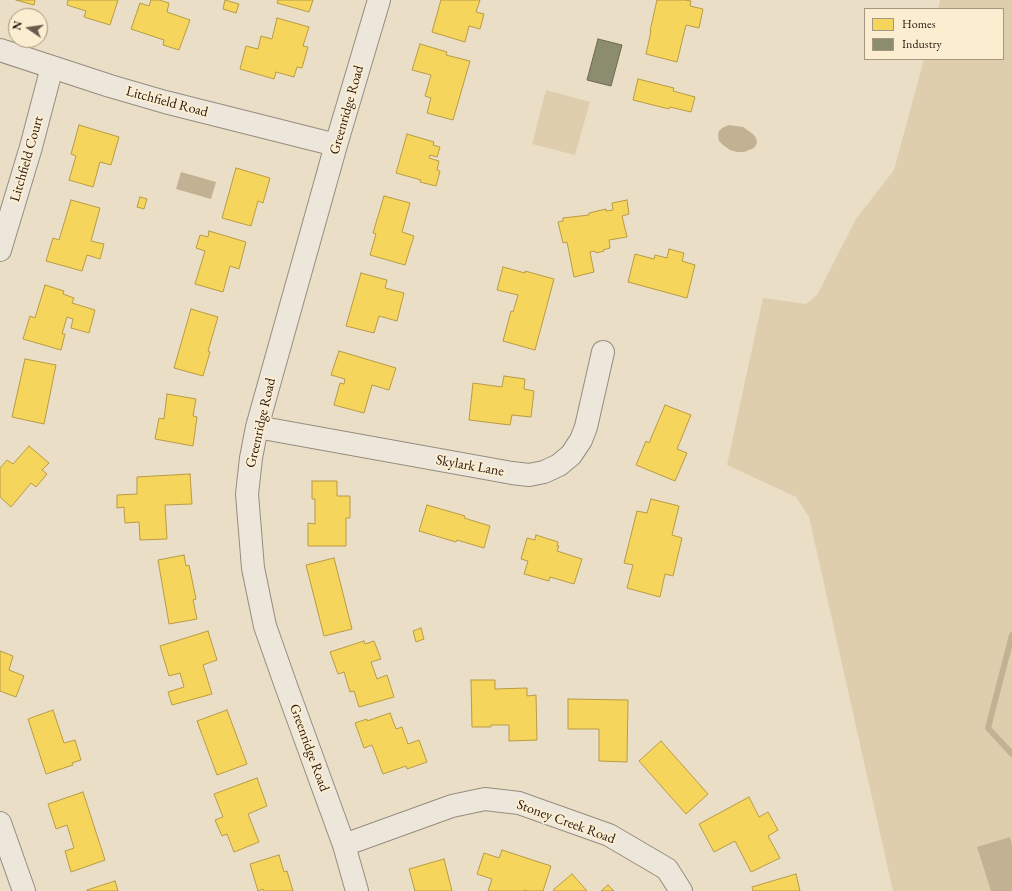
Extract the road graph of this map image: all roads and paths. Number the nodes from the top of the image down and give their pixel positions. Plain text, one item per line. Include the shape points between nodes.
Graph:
1 (379, 0) edge
2 (0, 50) edge
3 (52, 67) junction
4 (336, 146) junction
5 (0, 250) edge
6 (604, 352) dead end
7 (257, 427) junction
8 (0, 823) edge
9 (344, 845) junction
10 (24, 891) edge
11 (357, 891) edge
12 (681, 891) edge

1 - 4 street, Greenridge Road
2 - 3 street, Litchfield Road
3 - 4 street, Litchfield Road via 165,102
3 - 5 street, Litchfield Court
4 - 7 street, Greenridge Road
6 - 7 street, Skylark Lane via 581,440 571,455 559,465 544,472 529,475 512,473
7 - 9 street, Greenridge Road via 247,494 252,568 266,626
8 - 10 street
9 - 11 street, Greenridge Road
9 - 12 street, Stoney Creek Road via 452,806 485,799 519,803 609,835 667,869

